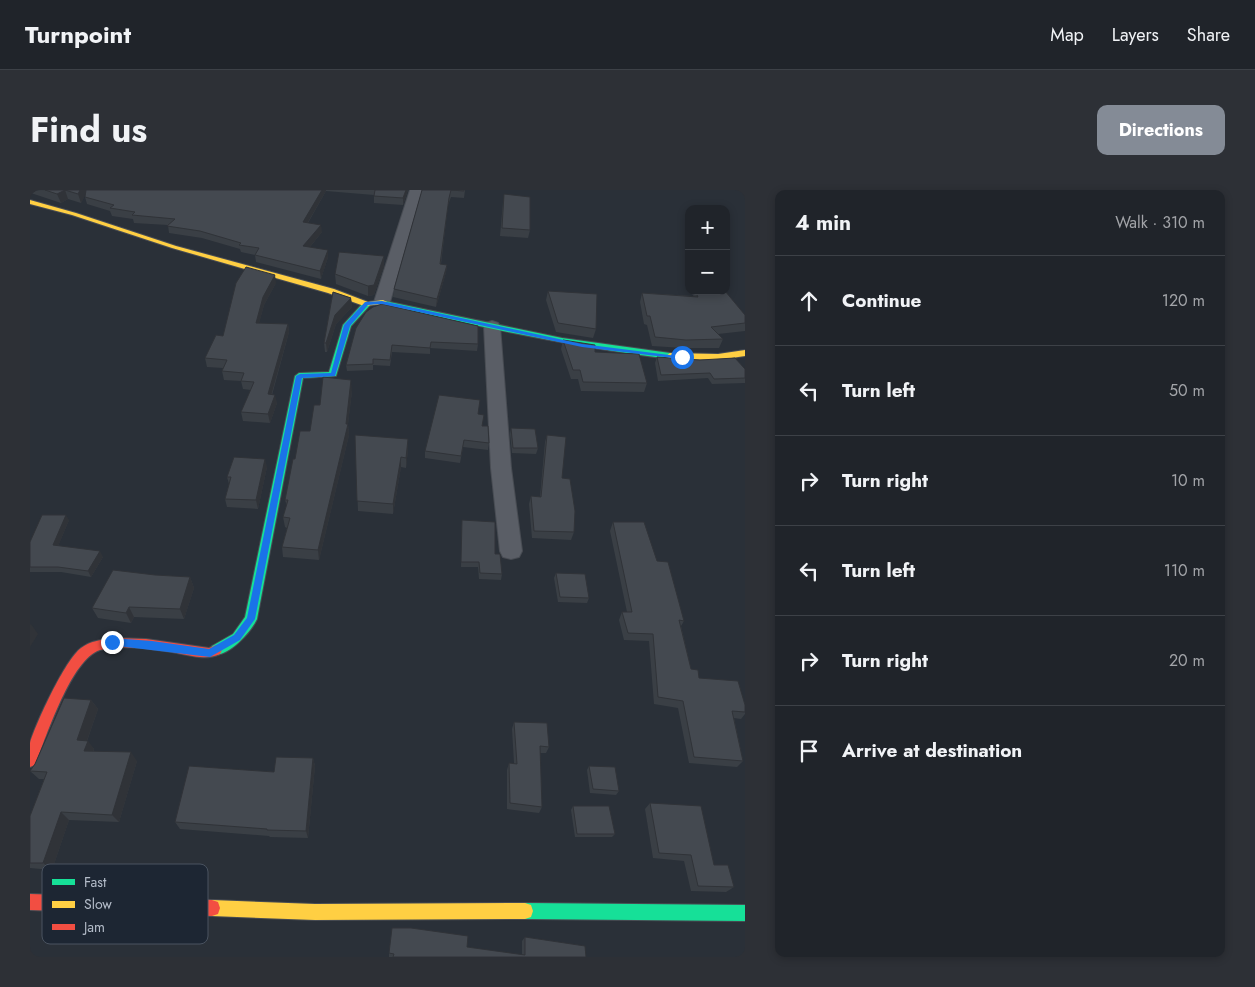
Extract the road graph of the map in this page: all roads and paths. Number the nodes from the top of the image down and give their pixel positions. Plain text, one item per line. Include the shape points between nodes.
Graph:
1 (102, 190) edge
2 (170, 190) edge
3 (416, 190) edge
4 (30, 202) edge
5 (382, 302) junction
6 (367, 304) junction
7 (492, 326) junction
8 (745, 353) edge
9 (511, 551) dead end
10 (30, 760) edge
11 (208, 908) edge
12 (745, 913) edge

1 - 2 street
3 - 5 street
4 - 6 street
5 - 6 street
5 - 7 street
6 - 10 street via 347,325 333,374 300,376 251,619 237,638 210,653 112,642 87,650 71,668
7 - 8 street via 582,345 682,357 726,358
7 - 9 street via 501,468
11 - 12 street via 315,912

